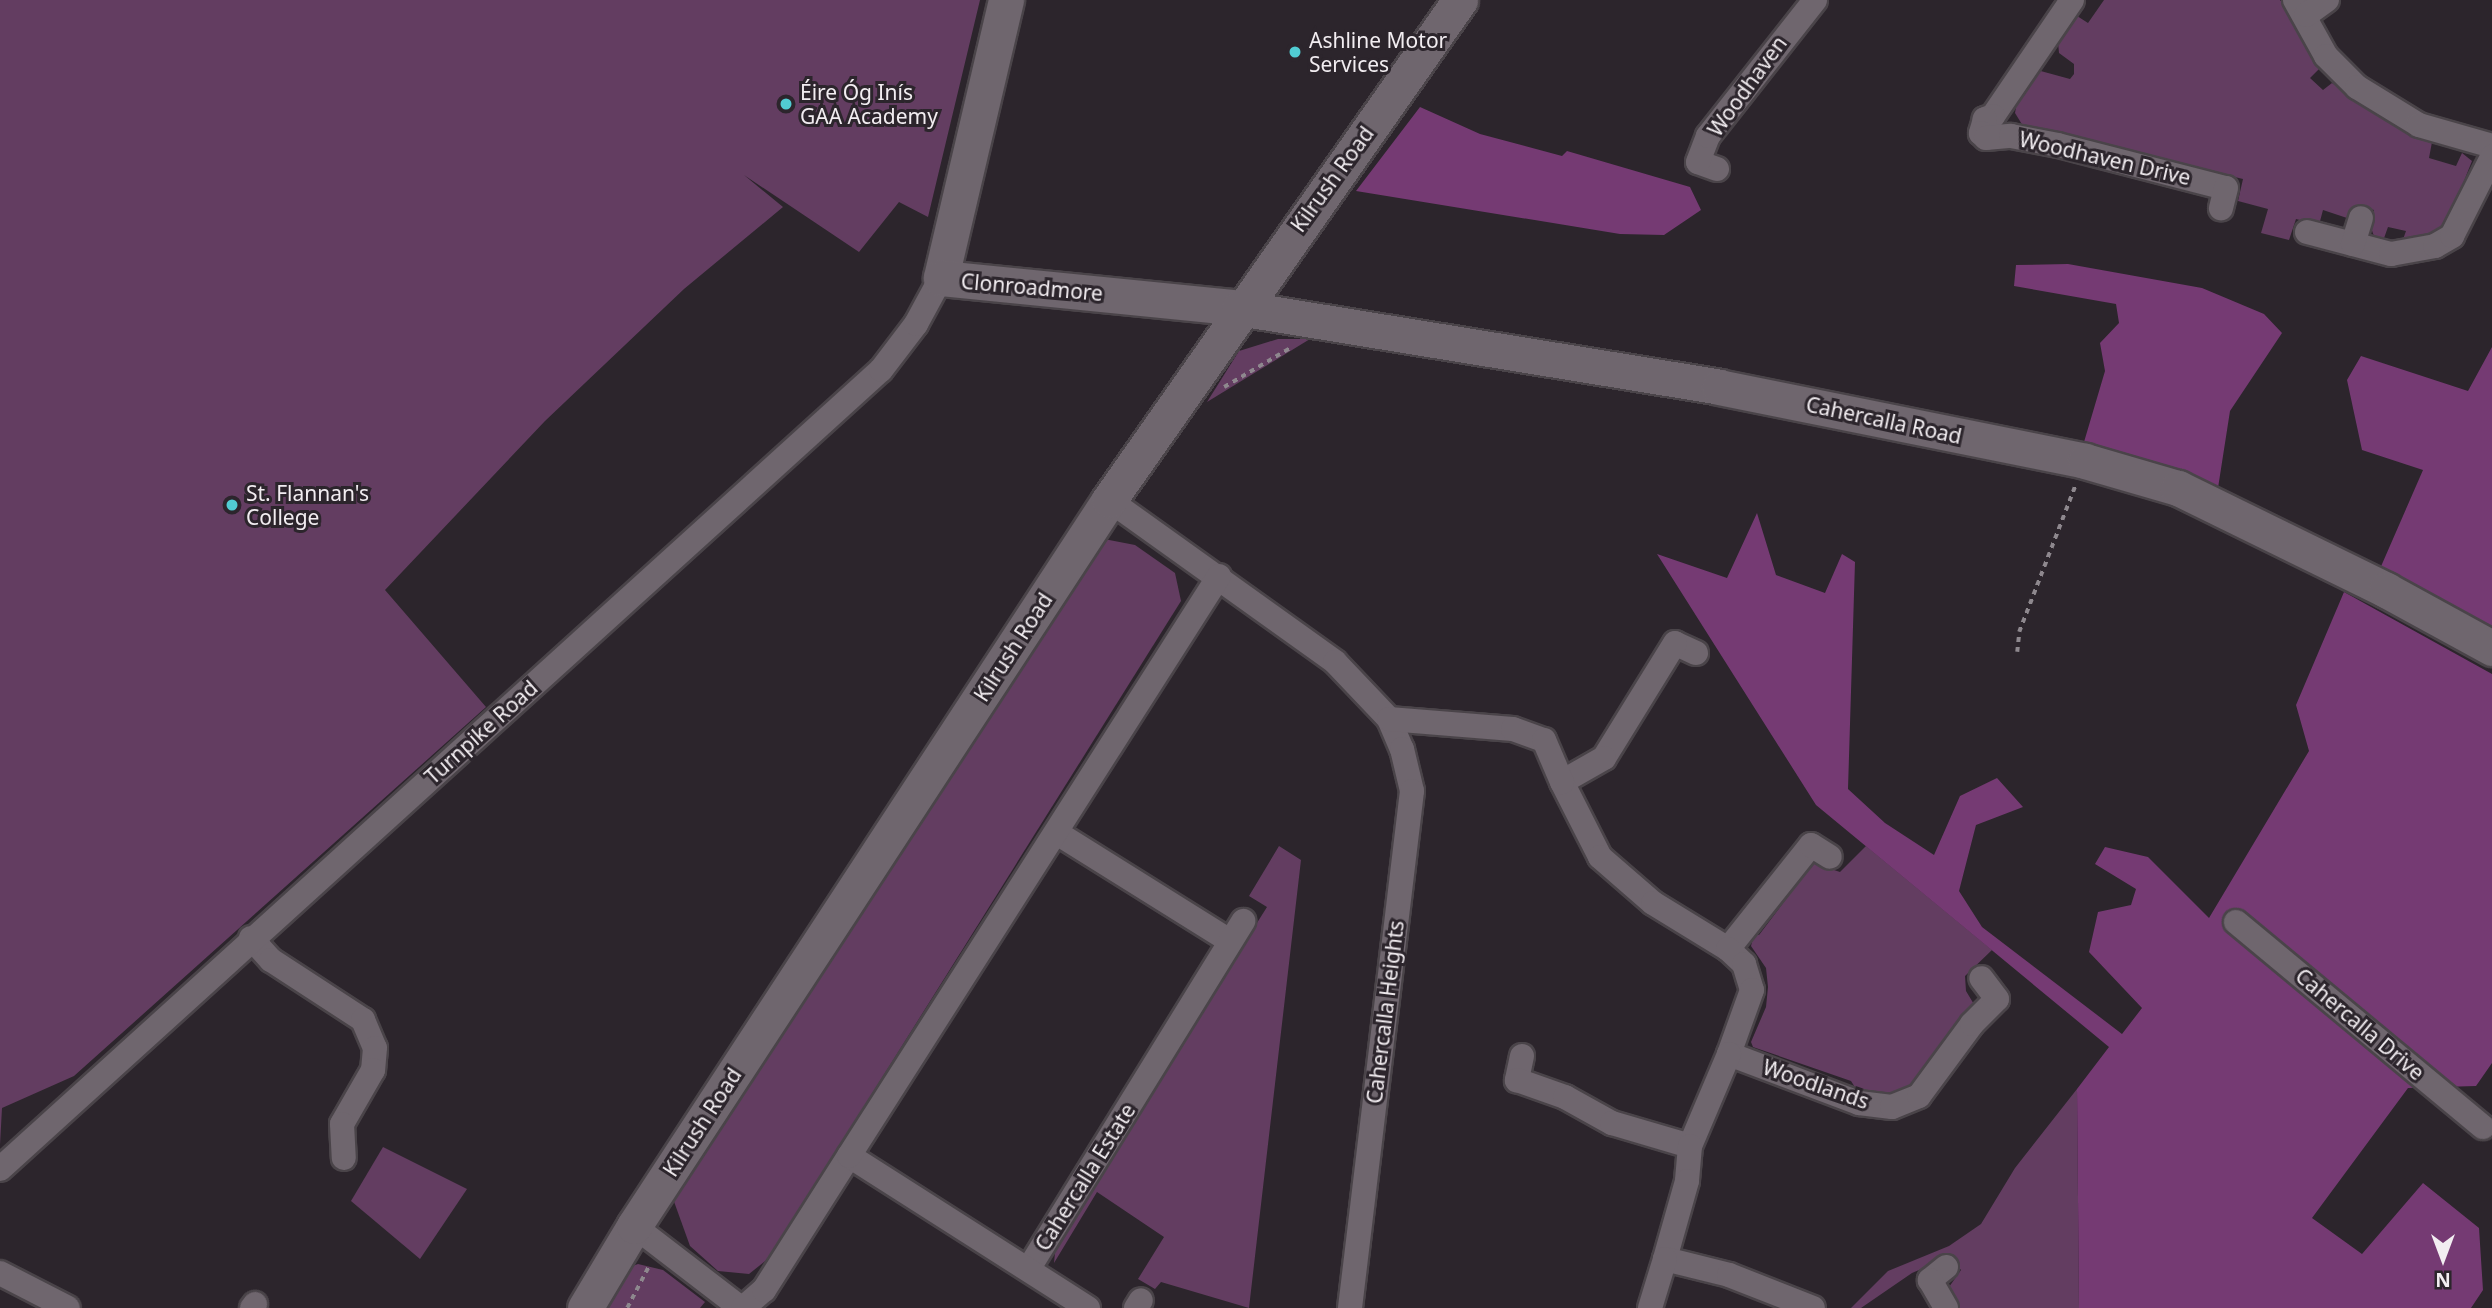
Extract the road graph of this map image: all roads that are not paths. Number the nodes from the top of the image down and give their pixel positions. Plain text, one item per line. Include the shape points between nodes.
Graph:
1 (1006, 0) edge
2 (1460, 0) edge
3 (1815, 0) edge
4 (2073, 0) edge
5 (2327, 0) edge
6 (2300, 7) edge
7 (2492, 146) edge
8 (2492, 157) edge
9 (1717, 170) dead end
10 (2221, 208) dead end
11 (2361, 218) dead end
12 (2307, 232) dead end
13 (2353, 244) junction
14 (941, 278) junction
15 (1240, 308) junction
16 (1109, 500) junction
17 (1219, 576) junction
18 (2492, 647) edge
19 (1696, 653) dead end
20 (1389, 719) junction
21 (1562, 782) junction
22 (1057, 833) junction
23 (1830, 857) dead end
24 (2236, 922) dead end
25 (251, 938) junction
26 (1728, 949) junction
27 (1981, 978) dead end
28 (1729, 1054) junction
29 (1522, 1056) dead end
30 (2489, 1124) edge
31 (1690, 1146) junction
32 (849, 1156) junction
33 (344, 1158) dead end
34 (0, 1169) edge
35 (634, 1226) junction
36 (1665, 1259) junction
37 (1946, 1267) dead end
38 (1030, 1268) junction
39 (0, 1273) edge
40 (68, 1308) edge
41 (585, 1308) edge
42 (742, 1308) edge
43 (1088, 1308) edge
44 (1350, 1308) edge
45 (1650, 1308) edge
46 (1813, 1308) edge
47 (1946, 1308) edge

1 - 14 street, Clonroadmore
2 - 15 street, Kilrush Road
3 - 9 street, Woodhaven via 1708,136 1698,162
4 - 10 street, Woodhaven Drive via 2012,89 1980,125 1986,138 2011,136 2059,145 2226,188
5 - 6 street
6 - 7 street via 2326,56 2386,108 2447,136
8 - 13 street via 2452,236 2435,246 2404,253
11 - 13 street
12 - 13 street
14 - 15 street, Clonroadmore
14 - 25 street, Turnpike Road via 930,303 881,370
15 - 16 street, Kilrush Road
15 - 18 street, Cahercalla Road via 1719,387 2085,461 2178,488
16 - 17 street
16 - 35 street, Kilrush Road
17 - 20 street via 1335,662
17 - 22 street
19 - 21 street via 1675,643 1604,758
20 - 21 street via 1513,729 1534,736 1544,740
20 - 44 street, Cahercalla Heights via 1412,791
21 - 26 street via 1600,857 1653,903
22 - 32 street
22 - 38 street, Cahercalla Estate via 1237,931
23 - 26 street via 1811,845
24 - 30 street, Cahercalla Drive
25 - 33 street via 271,960 363,1020 371,1039 373,1070 342,1124
25 - 34 street, Turnpike Road
26 - 28 street via 1744,964 1752,990
27 - 28 street, Woodlands via 1997,999 1972,1024 1920,1096 1892,1107 1860,1102
28 - 31 street
29 - 31 street via 1517,1080 1565,1097 1612,1123
31 - 36 street via 1687,1181
32 - 38 street, Cahercalla Estate
32 - 42 street via 764,1290
35 - 41 street, Kilrush Road
35 - 42 street
36 - 45 street
36 - 46 street via 1729,1275
37 - 47 street via 1930,1280
38 - 43 street
39 - 40 street

